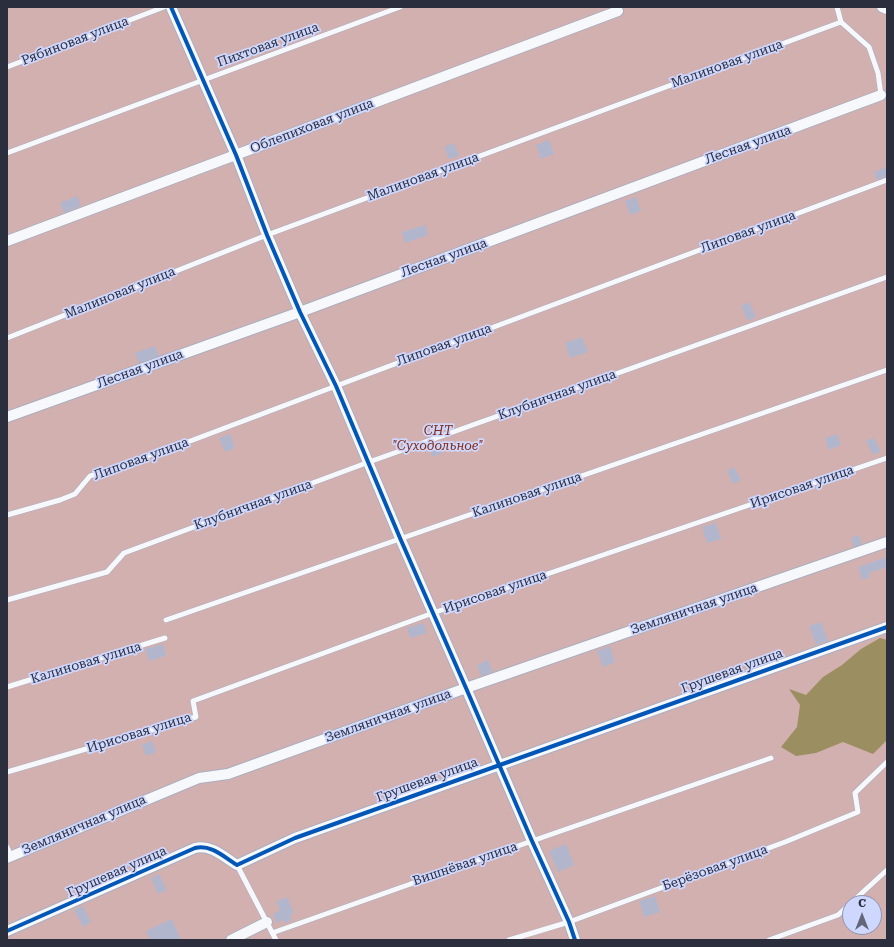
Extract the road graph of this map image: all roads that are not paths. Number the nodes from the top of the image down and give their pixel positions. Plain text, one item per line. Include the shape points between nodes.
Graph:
1 (164, 7) edge
2 (171, 7) edge
3 (400, 7) edge
4 (837, 7) edge
5 (882, 7) edge
6 (887, 9) edge
7 (618, 11) dead end
8 (841, 22) junction
9 (7, 66) edge
10 (203, 80) junction
11 (880, 95) joint
12 (7, 153) edge
13 (236, 155) junction
14 (887, 180) edge
15 (267, 235) junction
16 (7, 241) edge
17 (887, 277) edge
18 (300, 312) junction
19 (7, 338) edge
20 (887, 370) edge
21 (336, 386) junction
22 (7, 417) edge
23 (887, 458) edge
24 (369, 462) junction
25 (7, 515) edge
26 (400, 538) junction
27 (887, 542) edge
28 (7, 600) edge
29 (433, 613) junction
30 (166, 620) dead end
31 (887, 626) edge
32 (165, 638) dead end
33 (7, 687) edge
34 (466, 688) junction
35 (771, 758) dead end
36 (887, 762) edge
37 (499, 765) junction
38 (7, 772) edge
39 (532, 841) junction
40 (8, 854) edge
41 (237, 865) junction
42 (887, 870) edge
43 (859, 895) edge
44 (842, 911) edge
45 (267, 922) junction
46 (569, 922) junction
47 (7, 931) edge
48 (272, 933) junction
49 (231, 940) edge
50 (276, 940) edge
51 (509, 940) edge
52 (575, 940) edge
53 (768, 940) edge

1 - 9 lane, Рябиновая улица
2 - 10 street
3 - 10 lane, Пихтовая улица
4 - 8 lane
5 - 6 street
7 - 13 street, Облепиховая улица
8 - 11 lane via 869,47 878,73
8 - 15 lane, Малиновая улица
10 - 12 lane, Пихтовая улица
10 - 13 street
11 - 18 street, Лесная улица
13 - 15 street
13 - 16 street, Облепиховая улица
14 - 21 lane, Липовая улица
15 - 18 street
15 - 19 lane, Малиновая улица
17 - 24 lane, Клубничная улица
18 - 21 street
18 - 22 street, Лесная улица
20 - 26 lane, Калиновая улица
21 - 24 street
21 - 25 lane, Липовая улица via 90,476 75,494
23 - 29 lane, Ирисовая улица
24 - 26 street
24 - 28 lane, Клубничная улица via 124,553 107,572
26 - 29 street
26 - 30 lane, Калиновая улица
27 - 34 street, Земляничная улица
29 - 34 street
29 - 38 lane, Ирисовая улица via 193,701 196,717
31 - 37 street, Грушевая улица
32 - 33 lane, Калиновая улица
34 - 37 street
34 - 40 street, Земляничная улица via 228,774 199,778
35 - 39 lane, Вишнёвая улица
36 - 46 lane, Берёзовая улица via 855,793 858,812 785,842
37 - 39 street
37 - 41 street, Грушевая улица via 295,838
39 - 46 street
39 - 48 lane, Вишнёвая улица
41 - 45 lane
41 - 47 street, Грушевая улица via 209,848 194,848
42 - 43 lane
44 - 53 lane via 838,915
45 - 48 lane
45 - 49 street
46 - 51 lane, Берёзовая улица
46 - 52 street
48 - 50 lane

